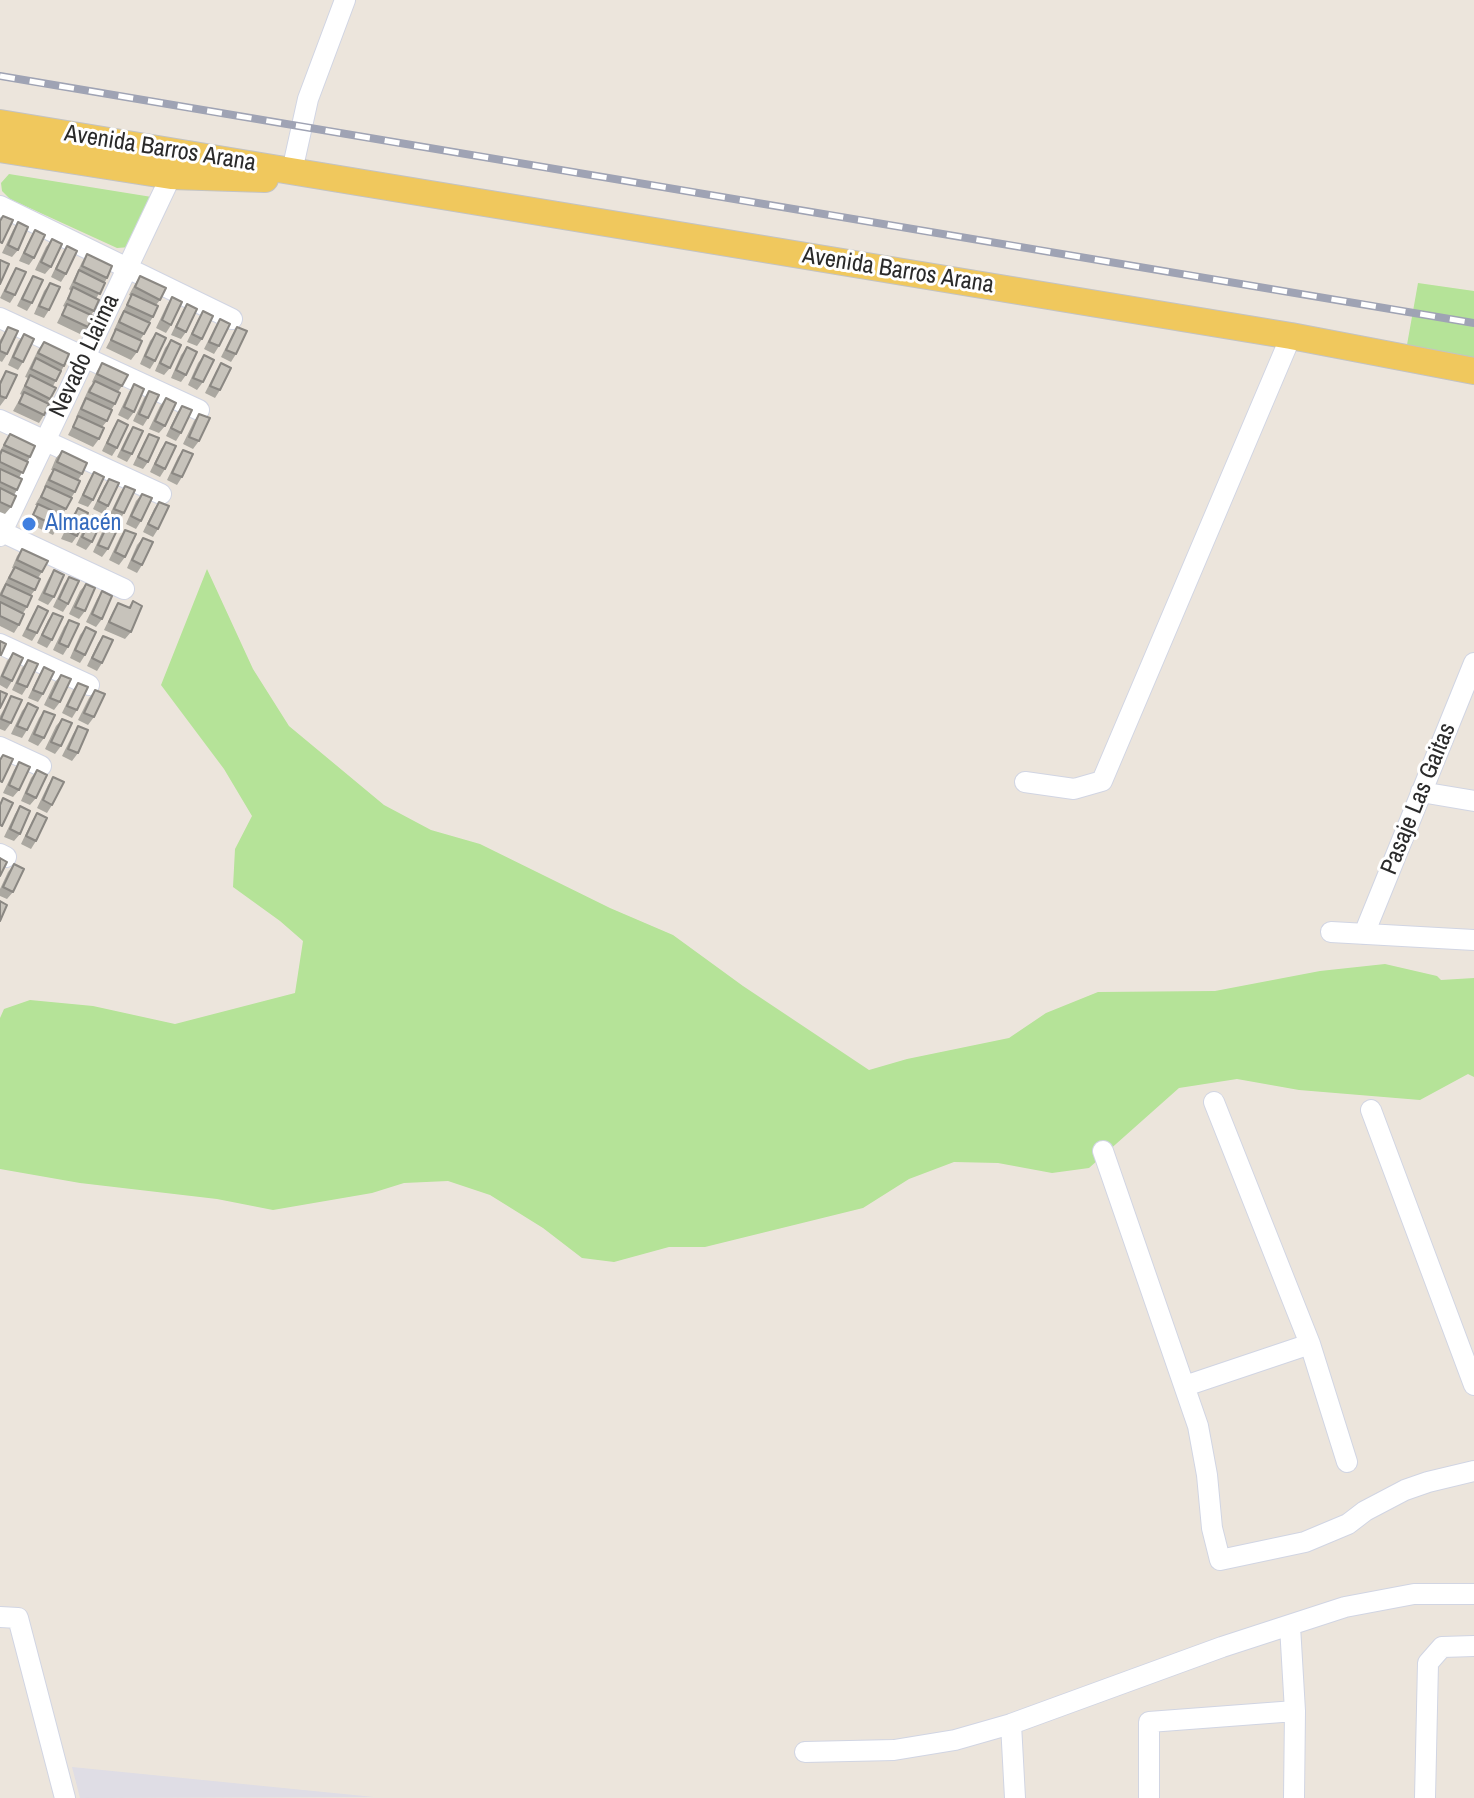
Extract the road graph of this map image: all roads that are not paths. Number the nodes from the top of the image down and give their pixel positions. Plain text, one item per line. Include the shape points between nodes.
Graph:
1 (345, 0) edge
2 (6, 128) edge
3 (0, 149) edge
4 (200, 156) junction
5 (292, 171) junction
6 (320, 175) junction
7 (171, 176) junction
8 (0, 206) edge
9 (127, 269) junction
10 (0, 318) edge
11 (232, 319) dead end
12 (1291, 336) junction
13 (85, 357) junction
14 (1474, 371) edge
15 (199, 410) dead end
16 (0, 420) edge
17 (45, 441) junction
18 (161, 494) dead end
19 (1, 533) edge
20 (124, 589) dead end
21 (0, 644) edge
22 (1474, 663) edge
23 (89, 685) edge
24 (1464, 712) edge
25 (0, 747) edge
26 (41, 766) dead end
27 (1025, 782) dead end
28 (1421, 792) junction
29 (1474, 801) edge
30 (1331, 932) dead end
31 (1364, 934) junction
32 (1474, 940) edge
33 (1214, 1102) dead end
34 (1371, 1110) dead end
35 (1103, 1151) dead end
36 (1310, 1344) junction
37 (1474, 1385) edge
38 (1185, 1386) junction
39 (1347, 1462) dead end
40 (1474, 1471) edge
41 (1474, 1594) edge
42 (0, 1617) edge
43 (1290, 1626) junction
44 (1474, 1646) edge
45 (1295, 1711) junction
46 (1011, 1724) junction
47 (805, 1752) dead end
48 (65, 1798) edge
49 (1015, 1798) edge
50 (1149, 1798) edge
51 (1294, 1798) edge
52 (1425, 1798) edge

1 - 5 street via 308,99
2 - 4 main road, Avenida Barros Arana
3 - 7 main road, Avenida Barros Arana
4 - 5 main road, Avenida Barros Arana
4 - 7 main road
5 - 6 main road, Avenida Barros Arana
6 - 7 main road, Avenida Barros Arana via 249,180
6 - 12 main road, Avenida Barros Arana
7 - 9 street, Nevado Llaima
8 - 9 street
9 - 11 street
9 - 13 street, Nevado Llaima
10 - 13 street
12 - 14 main road, Avenida Barros Arana
12 - 27 street via 1102,781 1074,789
13 - 15 street
13 - 17 street, Nevado Llaima
16 - 17 street
17 - 18 street
17 - 19 street, Nevado Llaima
19 - 20 street
21 - 23 street
22 - 24 street, Pasaje Las Gaitas
24 - 28 street, Pasaje Las Gaitas
25 - 26 street
28 - 29 street
28 - 31 street, Pasaje Las Gaitas
30 - 31 street
31 - 32 street
33 - 36 street
34 - 37 street
35 - 38 street
36 - 38 street
36 - 39 street
38 - 40 street via 1203,1451 1220,1560 1305,1542 1405,1490
41 - 43 street via 1388,1596
42 - 48 street via 18,1618
43 - 45 street
43 - 46 street
44 - 52 street via 1442,1647 1428,1663
45 - 50 street via 1149,1722
45 - 51 street
46 - 47 street via 894,1750
46 - 49 street

